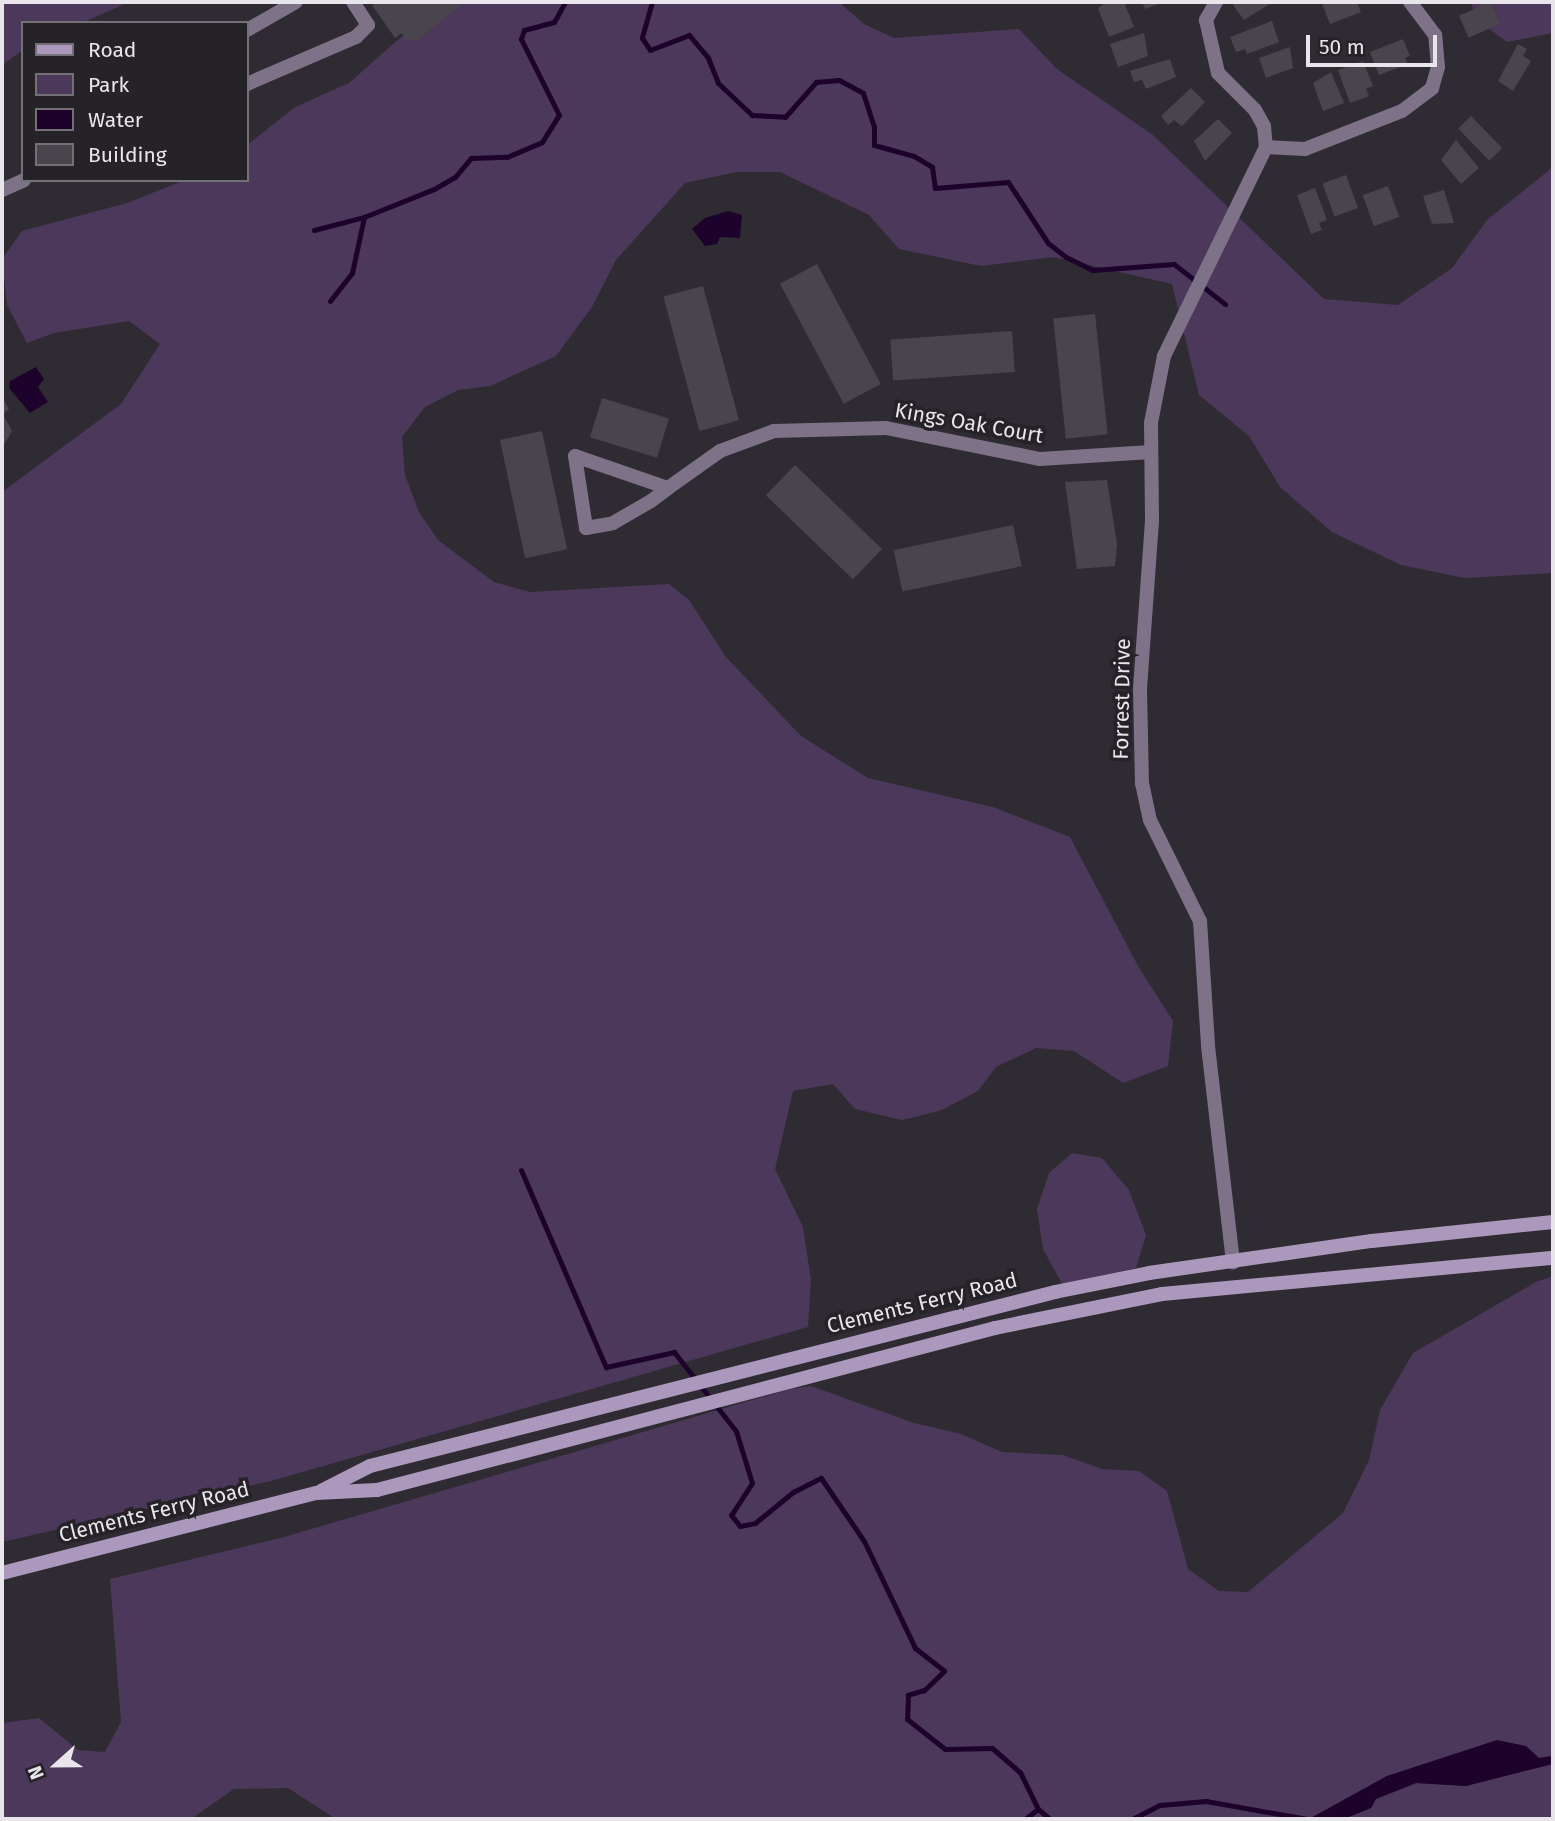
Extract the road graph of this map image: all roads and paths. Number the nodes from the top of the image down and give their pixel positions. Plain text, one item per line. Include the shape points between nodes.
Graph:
1 (296, 2) edge
2 (353, 2) edge
3 (1216, 2) edge
4 (1410, 2) edge
5 (248, 29) edge
6 (248, 84) edge
7 (1266, 147) junction
8 (21, 181) edge
9 (2, 190) edge
10 (1152, 452) junction
11 (668, 488) junction
12 (1553, 1222) edge
13 (1553, 1258) edge
14 (1233, 1263) junction
15 (316, 1493) junction
16 (2, 1573) edge

1 - 5 street
2 - 6 street via 368,25 356,37
3 - 7 street via 1206,20 1218,73 1255,110 1264,126
4 - 7 street via 1435,36 1438,67 1432,88 1402,111 1305,149
7 - 10 street, Forrest Drive via 1164,356 1152,423
8 - 9 street
10 - 11 street, Kings Oak Court via 1040,459 886,429 774,431 720,451
10 - 14 street, Forrest Drive via 1140,689 1142,783 1150,820 1200,921 1208,1046
11 - 11 street, Kings Oak Court via 613,523 586,528 575,456
12 - 14 main road, Clements Ferry Road via 1372,1241
13 - 15 main road, Clements Ferry Road via 1161,1294 995,1328 377,1490
14 - 15 main road, Clements Ferry Road via 1149,1273 1055,1292 741,1370 370,1466
15 - 16 main road, Clements Ferry Road

